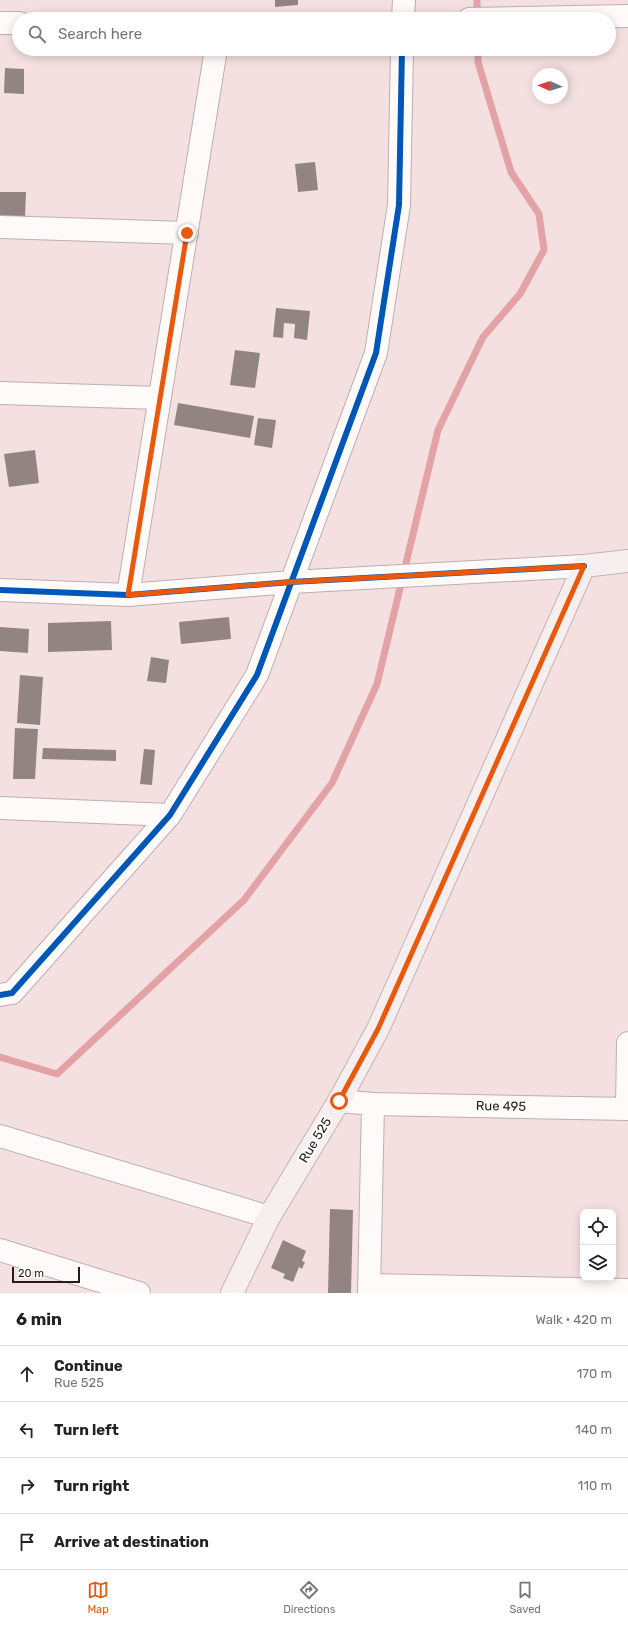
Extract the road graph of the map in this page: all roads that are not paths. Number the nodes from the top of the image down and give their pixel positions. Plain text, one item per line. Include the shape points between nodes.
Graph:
1 (404, 0) edge
2 (403, 12) edge
3 (616, 16) edge
4 (628, 16) edge
5 (0, 23) edge
6 (12, 23) edge
7 (215, 56) edge
8 (402, 56) edge
9 (0, 227) edge
10 (187, 233) junction
11 (0, 392) edge
12 (160, 398) junction
13 (628, 561) edge
14 (584, 566) junction
15 (291, 582) junction
16 (0, 590) edge
17 (128, 595) junction
18 (0, 808) edge
19 (170, 816) junction
20 (0, 996) edge
21 (628, 1044) edge
22 (339, 1101) junction
23 (373, 1104) junction
24 (628, 1108) edge
25 (0, 1136) edge
26 (269, 1216) junction
27 (0, 1250) edge
28 (369, 1289) edge
29 (628, 1290) edge
30 (139, 1293) edge
31 (232, 1293) edge

1 - 2 street
3 - 4 street
5 - 6 street
7 - 10 street
8 - 15 street via 399,205 376,353
9 - 10 street
10 - 12 street
11 - 12 street
12 - 17 street
13 - 14 main road
14 - 15 street
14 - 22 main road, Rue 525 via 378,1029
15 - 17 street
15 - 19 street via 257,674
16 - 17 street
18 - 19 street
19 - 20 street via 12,993
21 - 24 street
22 - 23 street, Rue 495
22 - 26 main road, Rue 525
23 - 24 street, Rue 495
23 - 28 street
25 - 26 street
26 - 31 main road, Rue 525
27 - 30 street
28 - 29 street

